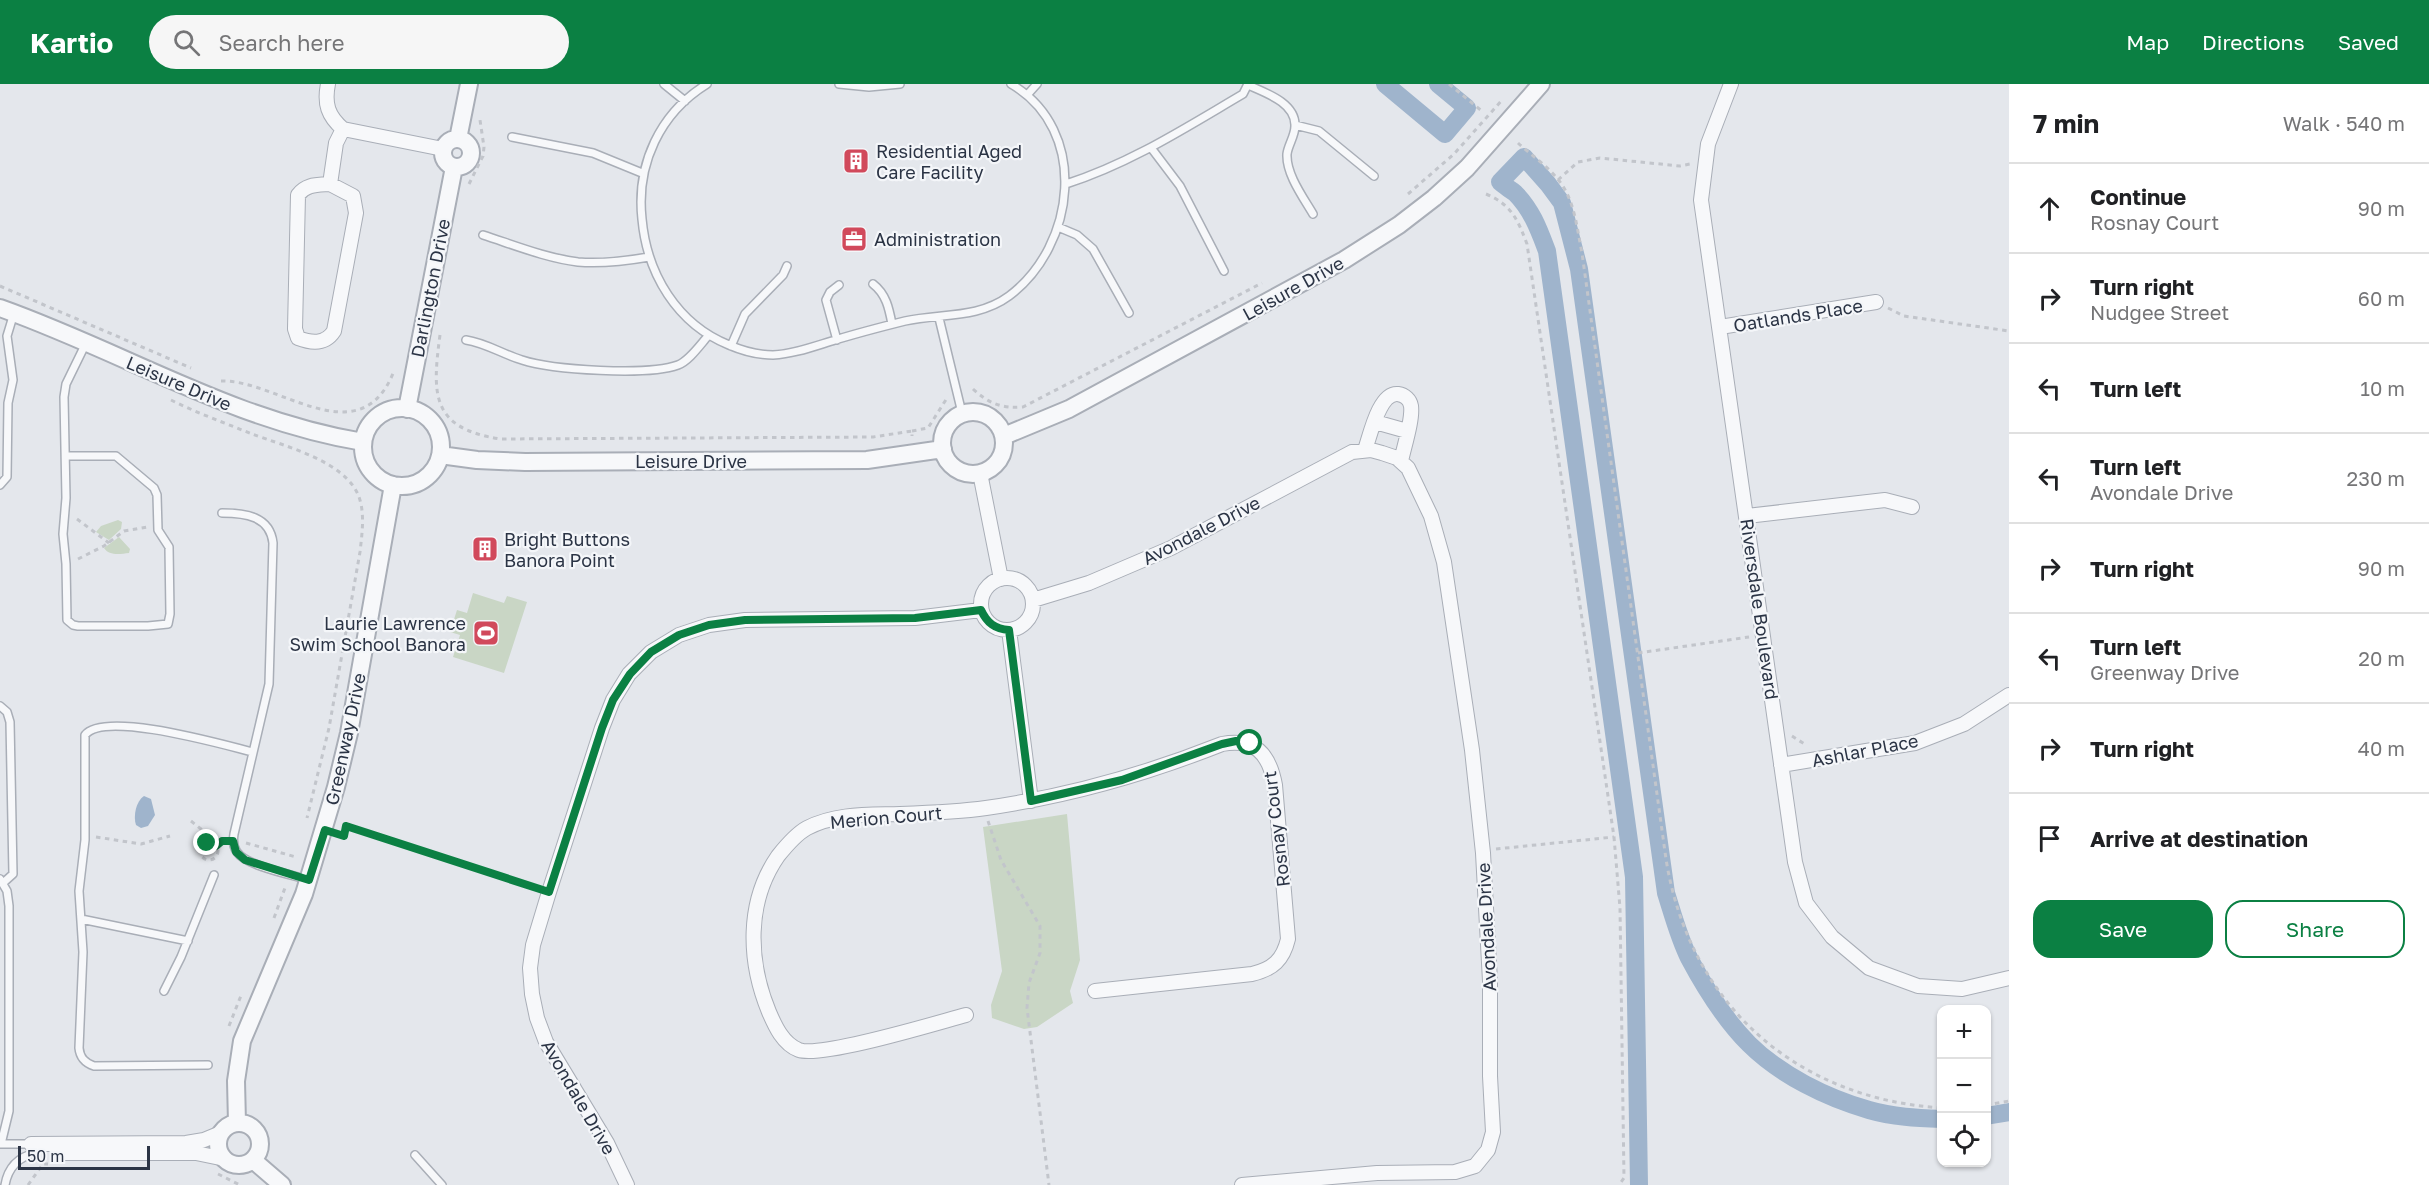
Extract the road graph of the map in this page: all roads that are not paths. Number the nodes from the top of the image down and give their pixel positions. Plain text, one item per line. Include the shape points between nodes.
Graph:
1 (327, 84) edge
2 (469, 84) edge
3 (664, 84) edge
4 (707, 84) edge
5 (839, 84) edge
6 (900, 84) edge
7 (1011, 84) edge
8 (1037, 84) edge
9 (1541, 84) edge
10 (1731, 84) edge
11 (1248, 85) edge
12 (1028, 94) junction
13 (685, 101) junction
14 (1295, 125) junction
15 (343, 129) junction
16 (512, 137) dead end
17 (458, 139) junction
18 (443, 149) junction
19 (1152, 149) junction
20 (454, 167) junction
21 (642, 173) junction
22 (1374, 176) dead end
23 (330, 184) junction
24 (1066, 184) junction
25 (1312, 214) dead end
26 (1058, 227) junction
27 (483, 235) dead end
28 (649, 257) junction
29 (787, 266) dead end
30 (1224, 271) dead end
31 (873, 284) dead end
32 (839, 285) dead end
33 (1876, 302) road end
34 (7, 310) edge
35 (1129, 314) dead end
36 (939, 318) junction
37 (892, 324) junction
38 (1720, 327) junction
39 (708, 336) junction
40 (465, 340) dead end
41 (837, 340) junction
42 (86, 343) junction
43 (731, 346) junction
44 (407, 409) junction
45 (962, 413) junction
46 (1375, 422) junction
47 (1407, 430) junction
48 (1004, 436) junction
49 (363, 442) junction
50 (943, 449) junction
51 (1365, 450) junction
52 (440, 455) junction
53 (66, 456) junction
54 (1401, 461) junction
55 (980, 473) junction
56 (0, 485) edge
57 (393, 485) junction
58 (1912, 507) dead end
59 (222, 513) dead end
60 (1747, 516) junction
61 (1001, 579) junction
62 (1033, 600) junction
63 (981, 610) junction
64 (1009, 630) junction
65 (2009, 695) edge
66 (0, 706) edge
67 (253, 752) junction
68 (1781, 765) junction
69 (1031, 801) junction
70 (214, 875) dead end
71 (309, 880) junction
72 (2, 881) edge
73 (81, 919) junction
74 (188, 941) junction
75 (2009, 978) edge
76 (164, 991) dead end
77 (1095, 991) dead end
78 (966, 1015) dead end
79 (208, 1065) dead end
80 (237, 1123) junction
81 (221, 1133) junction
82 (0, 1144) edge
83 (33, 1149) junction
84 (415, 1155) dead end
85 (225, 1159) junction
86 (253, 1160) junction
87 (5, 1185) edge
88 (282, 1185) edge
89 (442, 1185) edge
90 (627, 1185) edge
91 (1242, 1185) edge

1 - 15 street via 326,107
2 - 17 street
3 - 13 lane
4 - 13 lane
5 - 6 lane
7 - 12 lane
8 - 12 lane
9 - 48 street, Leisure Drive via 1467,168 1399,225 1344,260 1079,403
10 - 38 street, Riversdale Boulevard via 1708,144 1701,200
11 - 14 lane via 1279,99 1290,111
11 - 19 lane via 1243,94
12 - 24 lane via 1055,135
13 - 21 lane via 666,121
14 - 22 lane via 1319,130
14 - 25 lane via 1287,154
15 - 18 street
15 - 23 street via 336,143
16 - 21 lane via 593,153
17 - 18 street via 450,140
17 - 20 street via 466,143 471,155 466,163
18 - 20 street via 446,162
19 - 24 lane
19 - 30 lane via 1180,186
20 - 44 street, Darlington Drive
21 - 28 lane via 640,202
23 - 23 street via 353,196 356,213 334,331 330,338 319,342 298,338 295,329 298,195 312,185
24 - 26 lane
26 - 35 lane via 1077,235 1093,249
26 - 36 lane via 1032,276 1008,297 979,311
27 - 28 lane via 579,262
28 - 39 lane via 675,307
29 - 43 lane via 745,314
31 - 37 lane via 888,304
32 - 41 lane via 826,300
33 - 38 street, Oatlands Place
34 - 42 street, Leisure Drive
34 - 56 lane via 13,380 8,403 7,477
36 - 37 lane
36 - 45 lane
37 - 41 lane
38 - 60 street, Riversdale Boulevard
39 - 40 lane via 681,364 642,370 546,365
39 - 43 lane
41 - 43 lane via 774,355
42 - 49 street, Leisure Drive via 254,414 321,435
42 - 53 lane via 65,389
44 - 49 street via 378,417
44 - 52 street via 433,425
45 - 48 street via 984,413 1000,426
45 - 50 street via 946,427
46 - 47 street
46 - 47 street via 1384,399 1392,394 1401,395 1410,404
46 - 51 street
47 - 54 street
48 - 55 street via 1001,459
49 - 57 street via 370,469
50 - 52 street, Leisure Drive via 867,460 525,462
50 - 55 street via 953,466 962,472
51 - 54 street
51 - 62 street, Avondale Drive via 1346,454 1132,566
52 - 57 street via 423,480
53 - 53 lane via 63,542 66,615 70,624 167,624 170,556 158,530 154,488 113,456
54 - 91 street, Avondale Drive via 1419,487 1444,562 1472,750 1483,850 1493,1132 1488,1150 1475,1166 1455,1172 1377,1173
55 - 61 street
57 - 71 street, Greenway Drive via 349,733
58 - 60 street via 1885,500
59 - 67 lane via 258,519 269,528 273,538 270,674
60 - 68 street, Riversdale Boulevard
61 - 62 street via 1010,578 1025,585
61 - 63 street via 987,587
62 - 64 street via 1028,620
63 - 64 street via 995,627
63 - 90 street, Avondale Drive via 905,618 745,620 709,625 679,635 651,652 613,700 549,892 530,968 537,1018 550,1050 607,1143
64 - 69 street
65 - 68 street, Ashlar Place via 1964,724 1915,743
66 - 72 lane via 10,722 10,799 14,824 13,874
67 - 71 lane via 233,841 236,852 245,860
67 - 73 lane via 150,728 89,730 84,743
68 - 75 street, Riversdale Boulevard via 1795,862 1806,903 1832,937 1869,968 1918,986 1962,989
69 - 77 street, Rosnay Court via 1122,780 1236,741 1250,743 1268,760 1288,939 1278,962 1252,974
69 - 78 street, Merion Court via 832,818 806,829 785,846 768,871 759,897 753,927 758,981 768,1008 791,1046 801,1051 827,1051
70 - 74 lane
71 - 80 street, Greenway Drive via 242,1041 236,1081
72 - 82 lane via 9,906 9,1111
73 - 74 lane
73 - 79 lane via 79,1048 83,1059 94,1066
74 - 76 lane
80 - 81 street
80 - 86 street via 250,1126 259,1136 260,1149
81 - 83 street via 186,1143
81 - 85 street via 218,1146
82 - 83 lane
83 - 85 street via 196,1153
83 - 87 lane via 16,1162
84 - 89 lane
85 - 86 street via 236,1165
86 - 88 street

